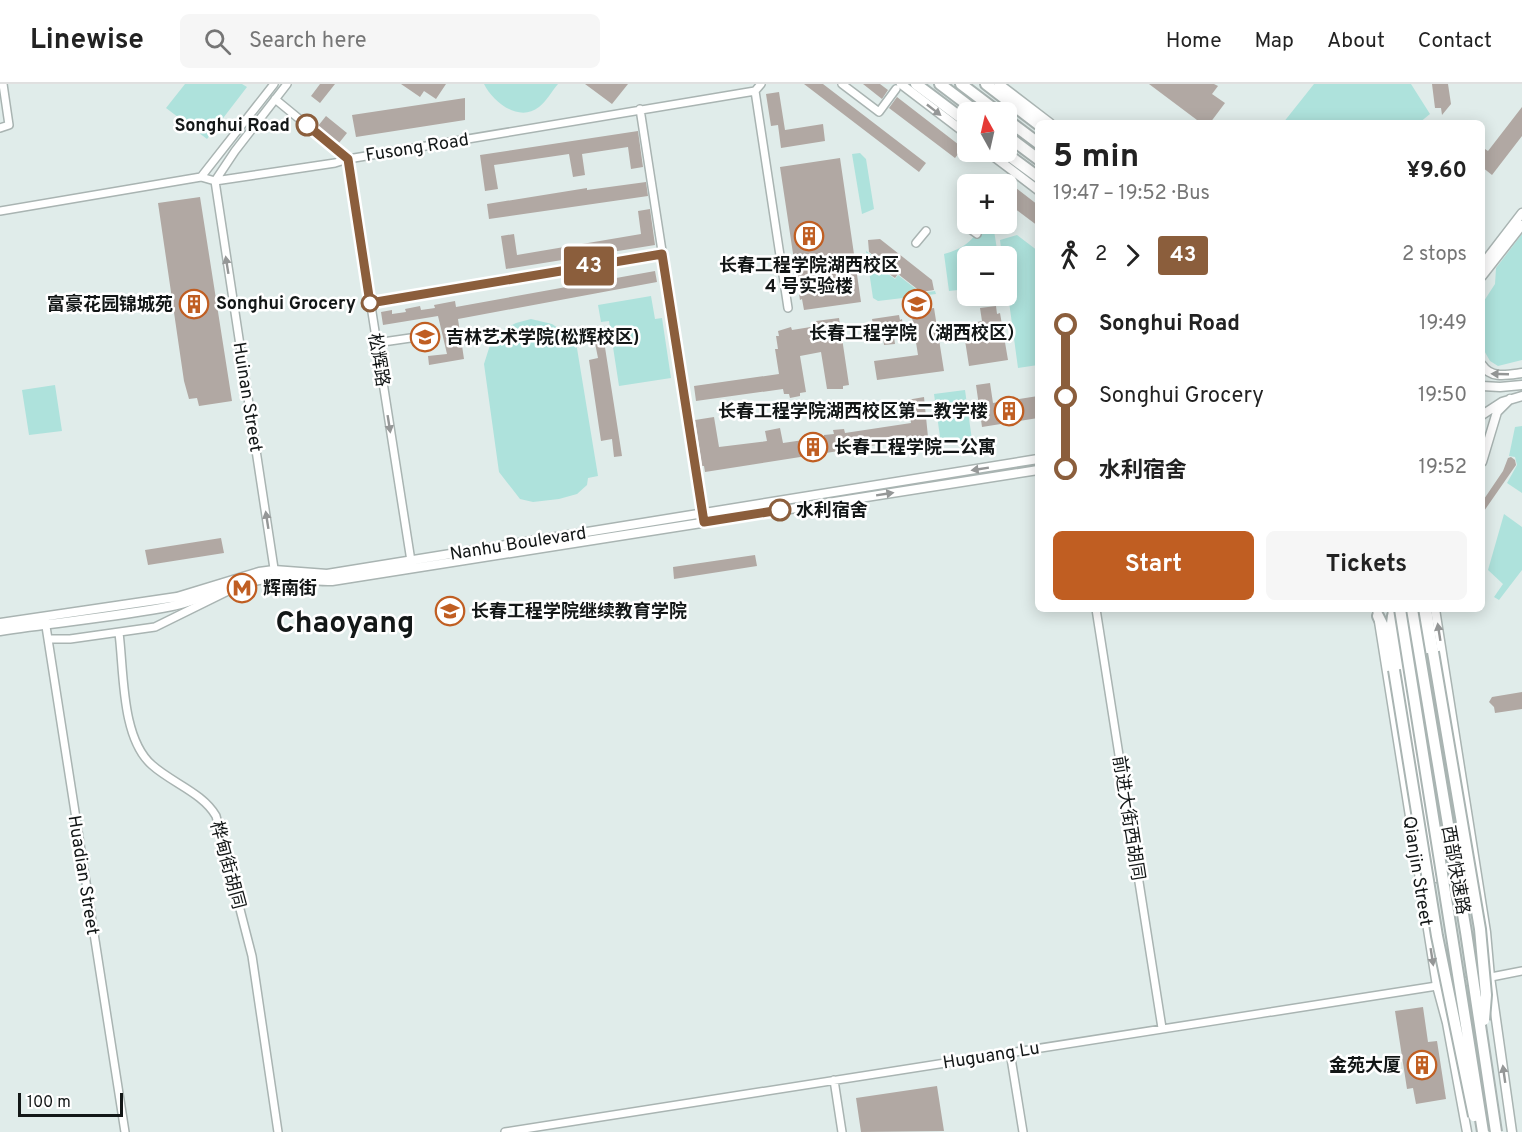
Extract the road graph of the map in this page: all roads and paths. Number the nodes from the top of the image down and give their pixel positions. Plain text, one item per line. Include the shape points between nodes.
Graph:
1 (3, 84) edge
2 (274, 84) edge
3 (287, 84) edge
4 (761, 84) edge
5 (842, 84) edge
6 (916, 84) edge
7 (940, 84) edge
8 (961, 84) edge
9 (986, 84) edge
10 (999, 84) edge
11 (898, 86) edge
12 (754, 91) junction
13 (275, 99) junction
14 (964, 102) edge
15 (985, 102) edge
16 (640, 109) junction
17 (957, 115) edge
18 (1046, 120) edge
19 (1035, 121) edge
20 (957, 127) edge
21 (1017, 127) edge
22 (0, 128) edge
23 (1035, 141) edge
24 (1017, 143) edge
25 (1035, 157) edge
26 (348, 159) junction
27 (1017, 161) edge
28 (1001, 162) edge
29 (1035, 175) edge
30 (201, 177) junction
31 (215, 181) junction
32 (1035, 188) edge
33 (0, 211) edge
34 (1522, 213) edge
35 (1522, 225) edge
36 (926, 231) dead end
37 (916, 243) dead end
38 (662, 254) junction
39 (1485, 261) edge
40 (1485, 272) edge
41 (370, 303) junction
42 (788, 308) dead end
43 (431, 335) dead end
44 (376, 343) junction
45 (1485, 369) edge
46 (1522, 373) edge
47 (1522, 385) edge
48 (1485, 386) edge
49 (1522, 396) edge
50 (1510, 399) junction
51 (1485, 413) edge
52 (1485, 452) edge
53 (1035, 460) edge
54 (1035, 471) edge
55 (703, 518) junction
56 (411, 561) junction
57 (275, 574) junction
58 (235, 587) junction
59 (1096, 612) edge
60 (1395, 612) edge
61 (1395, 612) edge
62 (1395, 612) edge
63 (1412, 612) edge
64 (1418, 612) edge
65 (1426, 612) edge
66 (1436, 612) edge
67 (1378, 613) edge
68 (45, 622) junction
69 (0, 624) edge
70 (0, 631) edge
71 (119, 633) junction
72 (48, 639) junction
73 (1390, 640) junction
74 (1522, 971) edge
75 (1490, 977) junction
76 (1477, 979) junction
77 (1455, 983) junction
78 (1437, 986) junction
79 (1162, 1028) junction
80 (1483, 1039) junction
81 (1010, 1052) junction
82 (834, 1080) junction
83 (125, 1132) edge
84 (278, 1132) edge
85 (506, 1132) edge
86 (842, 1132) edge
87 (1023, 1132) edge
88 (1467, 1132) edge
89 (1480, 1132) edge
90 (1497, 1132) edge
91 (1512, 1132) edge

1 - 22 street via 9,125
2 - 30 street
3 - 13 street
4 - 12 street
5 - 11 street via 879,112
6 - 17 highway
7 - 14 highway
8 - 15 highway
9 - 19 highway
10 - 18 main road
11 -> 20 main road
12 - 16 street, Fusong Road
12 - 42 street
13 - 26 street
13 - 31 street
16 - 26 street, Fusong Road
16 - 38 street
21 - 23 highway
24 - 25 highway
26 - 31 street, Fusong Road
26 - 41 street, 松辉路
27 - 29 highway
28 - 32 main road
30 - 31 street, Fusong Road
30 - 33 street, Fusong Road
57 -> 31 street, Huinan Street
34 - 39 main road
35 - 40 main road
36 - 37 street
38 - 41 street
38 - 55 street
41 - 44 street, 松辉路
43 - 44 street
44 -> 56 street, 松辉路
46 -> 45 main road via 1496,375
47 - 48 main road
49 - 50 main road
50 - 51 main road
50 - 52 main road via 1497,412
53 -> 55 main road, Nanhu Boulevard
55 -> 54 main road, Nanhu Boulevard
55 - 56 main road, Nanhu Boulevard
55 - 57 main road, Nanhu Boulevard via 332,581 313,582
56 - 57 main road, Nanhu Boulevard via 327,574
57 - 58 main road, Nanhu Boulevard
57 - 68 main road, Nanhu Boulevard via 259,572 177,597
58 - 68 main road, Nanhu Boulevard via 172,605
58 - 71 street via 155,627
59 - 79 street, 前进大街西胡同
60 - 73 highway
61 - 77 main road, Qianjin Street
62 - 89 highway, 西部快速路, bridge
63 - 80 highway, 西部快速路, bridge
64 - 76 main road
65 - 80 highway, bridge via 1480,929 1486,995
75 -> 66 main road
67 - 73 highway
67 -> 78 main road, Qianjin Street
68 - 69 main road, Nanhu Boulevard
68 - 70 main road, Nanhu Boulevard
68 - 72 street, Huadian Street
71 - 72 street
71 - 84 street, 桦甸街胡同 via 126,701 139,750 150,764 209,804 216,816 252,956
72 - 83 street, Huadian Street
73 - 89 highway, bridge via 1437,936
74 - 75 street, Huguang Lu
75 - 76 street, Huguang Lu
91 -> 75 main road
76 - 77 street, Huguang Lu
76 - 90 main road
77 - 78 street, Huguang Lu
77 - 89 main road, Qianjin Street
78 - 79 street, Huguang Lu
78 - 88 main road, Qianjin Street
79 - 81 street, Huguang Lu
80 - 90 highway, 西部快速路, bridge
81 - 82 street, Huguang Lu
81 - 87 street
82 - 85 street, Huguang Lu
82 - 86 street

